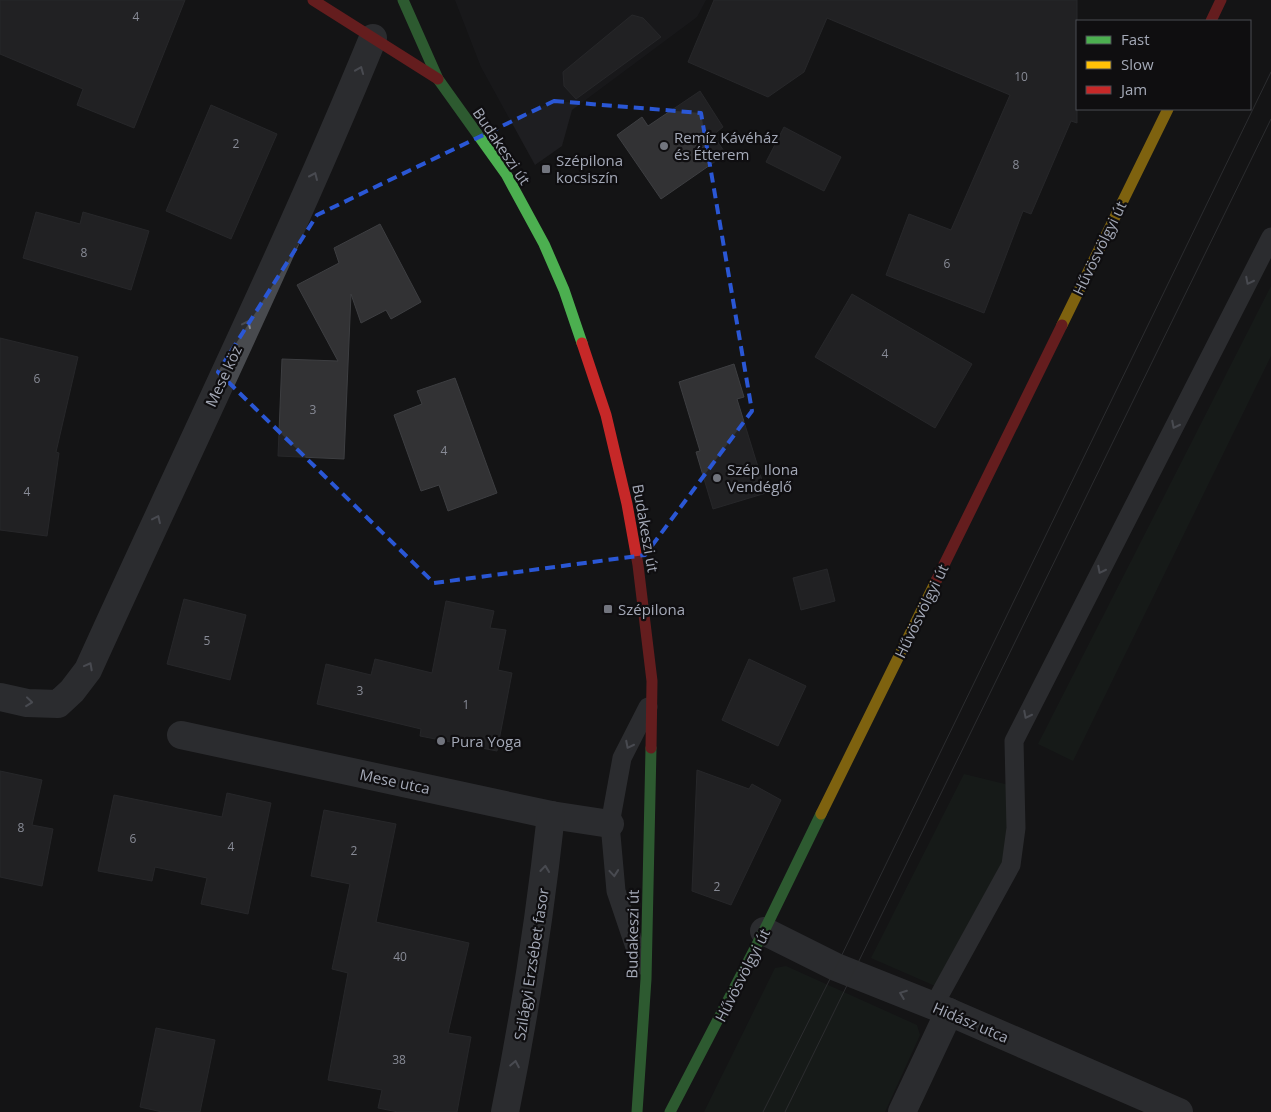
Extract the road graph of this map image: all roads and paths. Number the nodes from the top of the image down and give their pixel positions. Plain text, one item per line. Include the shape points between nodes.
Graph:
1 (313, 0) edge
2 (403, 0) edge
3 (1221, 0) edge
4 (1211, 20) edge
5 (373, 38) junction
6 (438, 79) junction
7 (1168, 110) edge
8 (1271, 237) edge
9 (0, 697) edge
10 (651, 701) junction
11 (181, 735) dead end
12 (551, 815) junction
13 (610, 824) junction
14 (764, 932) junction
15 (646, 979) junction
16 (941, 1009) junction
17 (505, 1112) edge
18 (637, 1112) edge
19 (670, 1112) edge
20 (902, 1112) edge
21 (1179, 1112) edge

1 - 5 main road
2 - 6 main road, Budakeszi út
3 - 4 main road
5 - 6 main road
9 -> 5 street, Mese köz via 27,703 58,704 88,670 347,103
6 - 10 main road, Budakeszi út via 511,183 544,244 588,356 606,415 630,517 647,628
7 - 14 main road, Hűvösvölgyi út
8 -> 16 lane via 1014,741 1016,828 1011,865
10 -> 13 lane via 622,758
10 - 15 main road, Budakeszi út
11 - 12 street, Mese utca
12 - 13 street, Mese utca
17 -> 12 street, Szilágyi Erzsébet fasor via 539,922
13 -> 15 lane via 616,891
16 -> 14 street, Hidász utca via 836,967
14 - 19 main road, Hűvösvölgyi út
15 - 18 main road, Budakeszi út
16 - 20 street
16 - 21 street, Hidász utca

